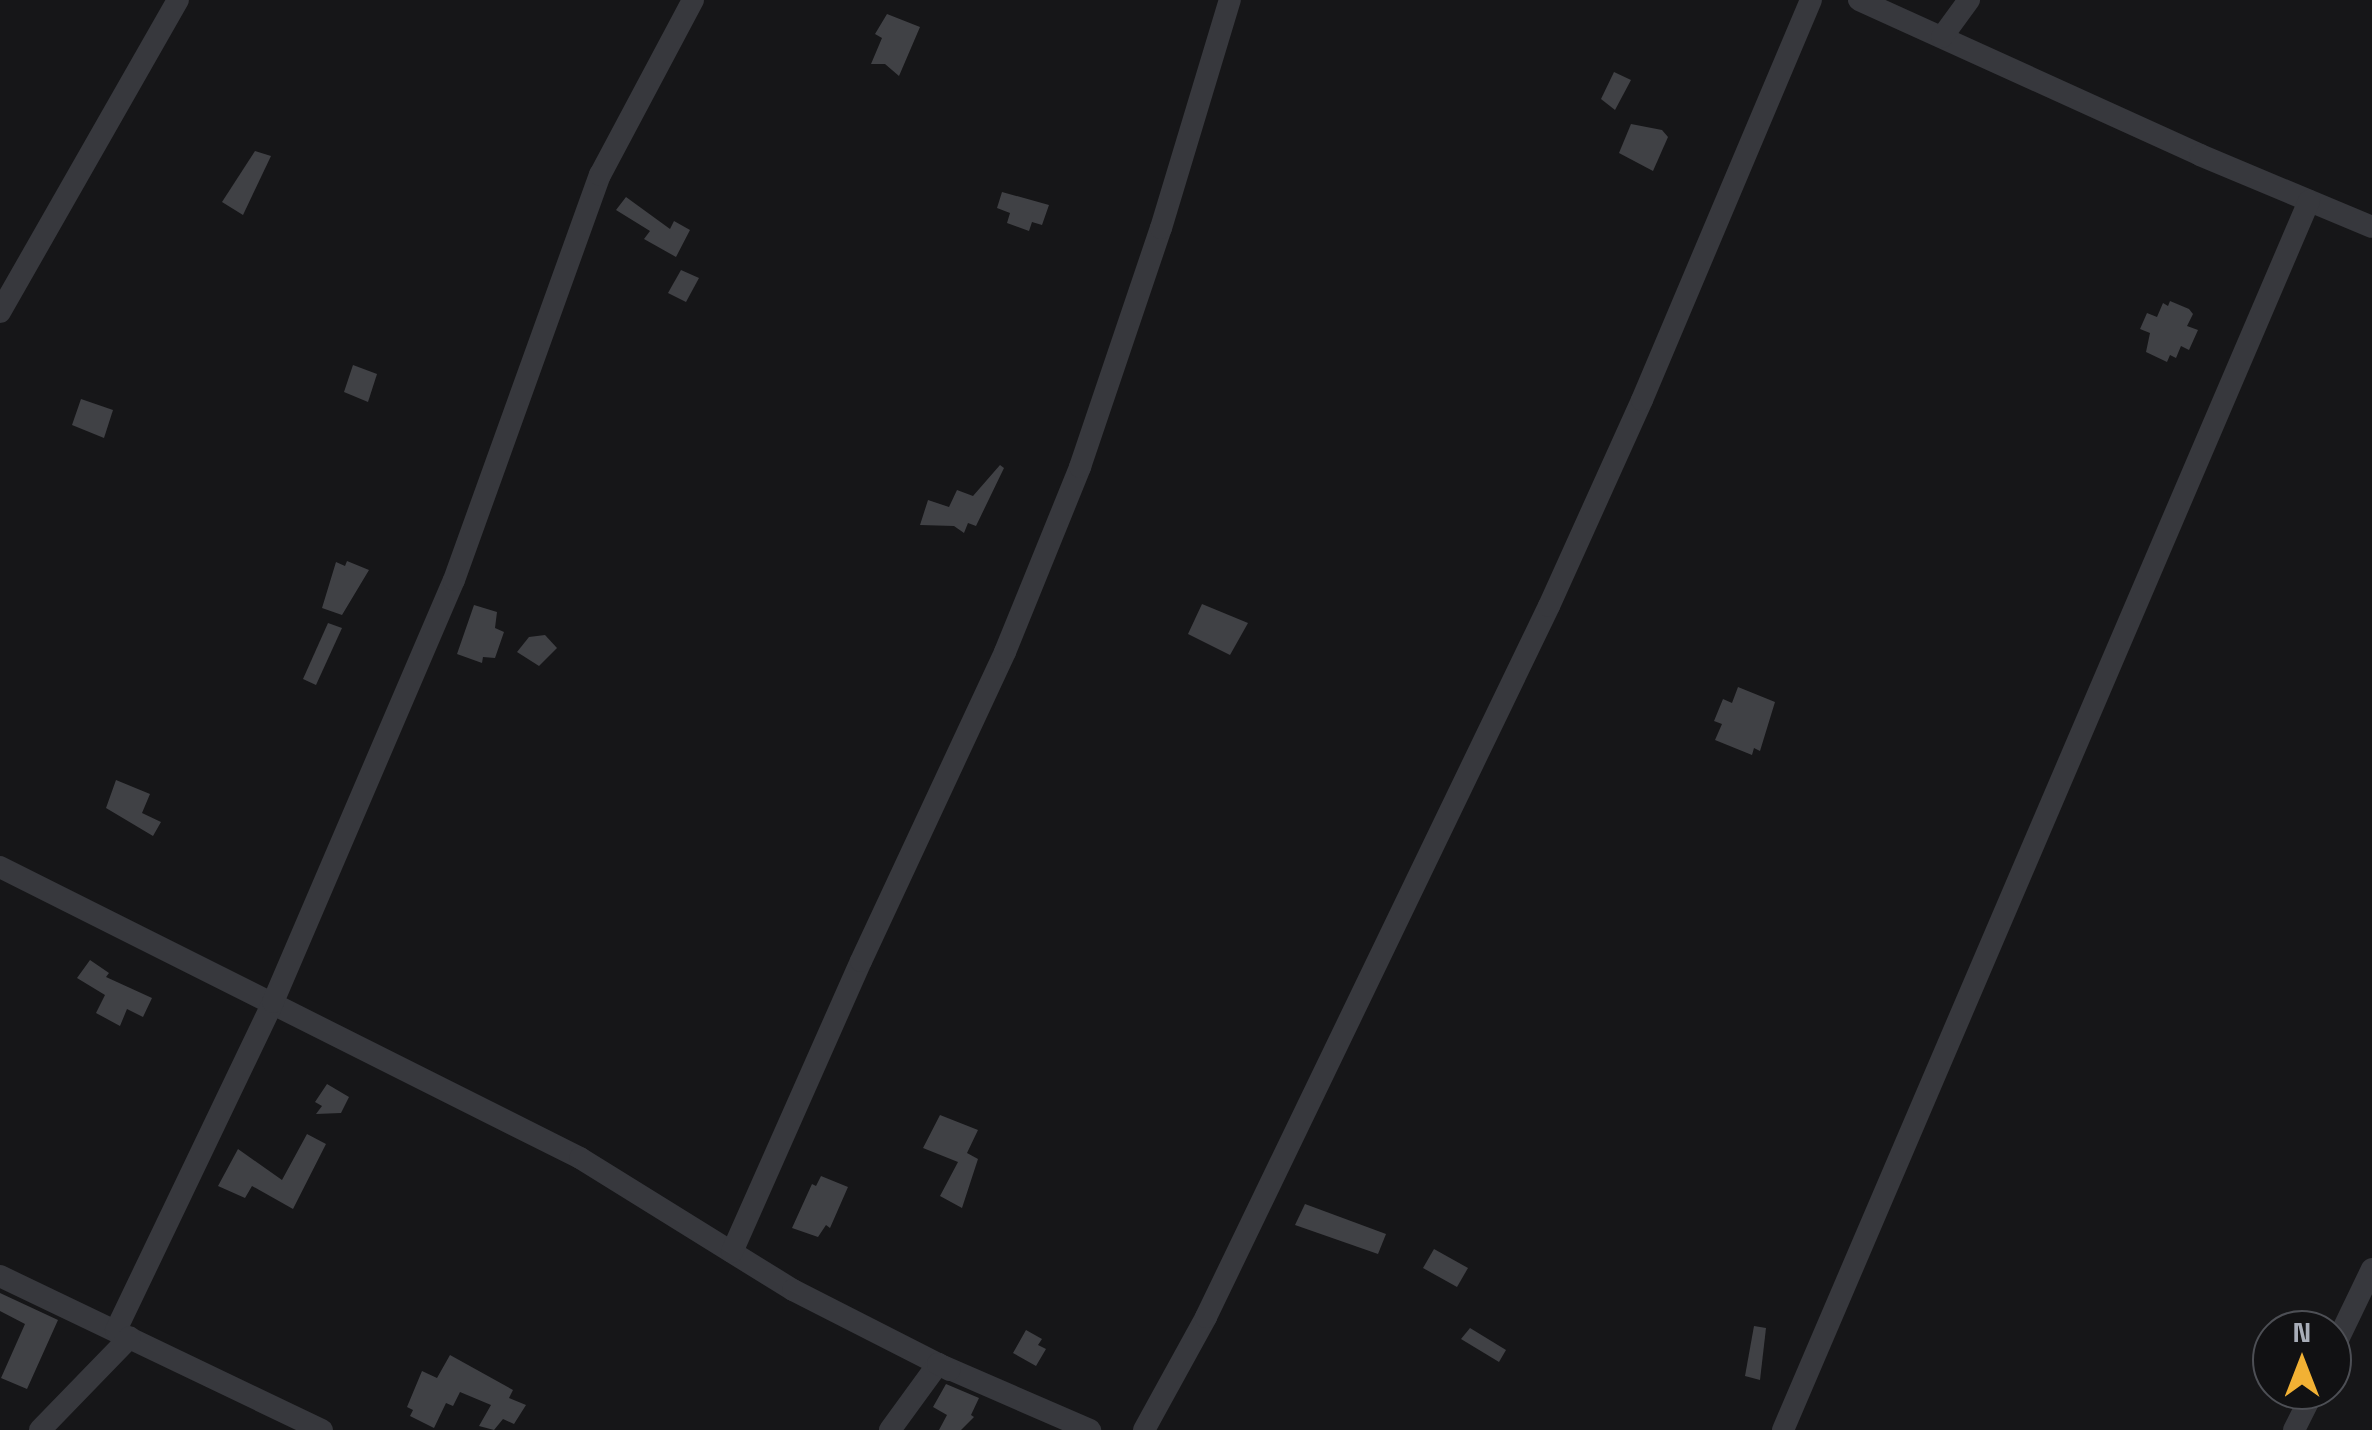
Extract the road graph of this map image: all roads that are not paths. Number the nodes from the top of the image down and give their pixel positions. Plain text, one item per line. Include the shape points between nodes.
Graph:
1 (178, 0) edge
2 (693, 0) edge
3 (1230, 0) edge
4 (1811, 0) edge
5 (1860, 0) edge
6 (1969, 0) edge
7 (1942, 37) junction
8 (2310, 200) junction
9 (2372, 227) edge
10 (0, 312) edge
11 (0, 866) edge
12 (273, 1002) junction
13 (732, 1252) junction
14 (2372, 1269) edge
15 (0, 1276) edge
16 (2352, 1310) edge
17 (123, 1333) junction
18 (938, 1364) junction
19 (40, 1430) edge
20 (322, 1430) edge
21 (891, 1430) edge
22 (1088, 1430) edge
23 (1144, 1430) edge
24 (1784, 1430) edge

1 - 10 street
2 - 12 street via 600,175 454,580
3 - 13 street via 1080,468 1006,652
4 - 23 street via 1549,606 1206,1317
5 - 7 street
6 - 7 street
7 - 8 street
8 - 9 street
8 - 24 street
11 - 12 street
12 - 13 street via 580,1158
12 - 17 street
13 - 18 street
14 - 16 street
15 - 17 street
17 - 19 street
17 - 20 street
18 - 21 street
18 - 22 street

